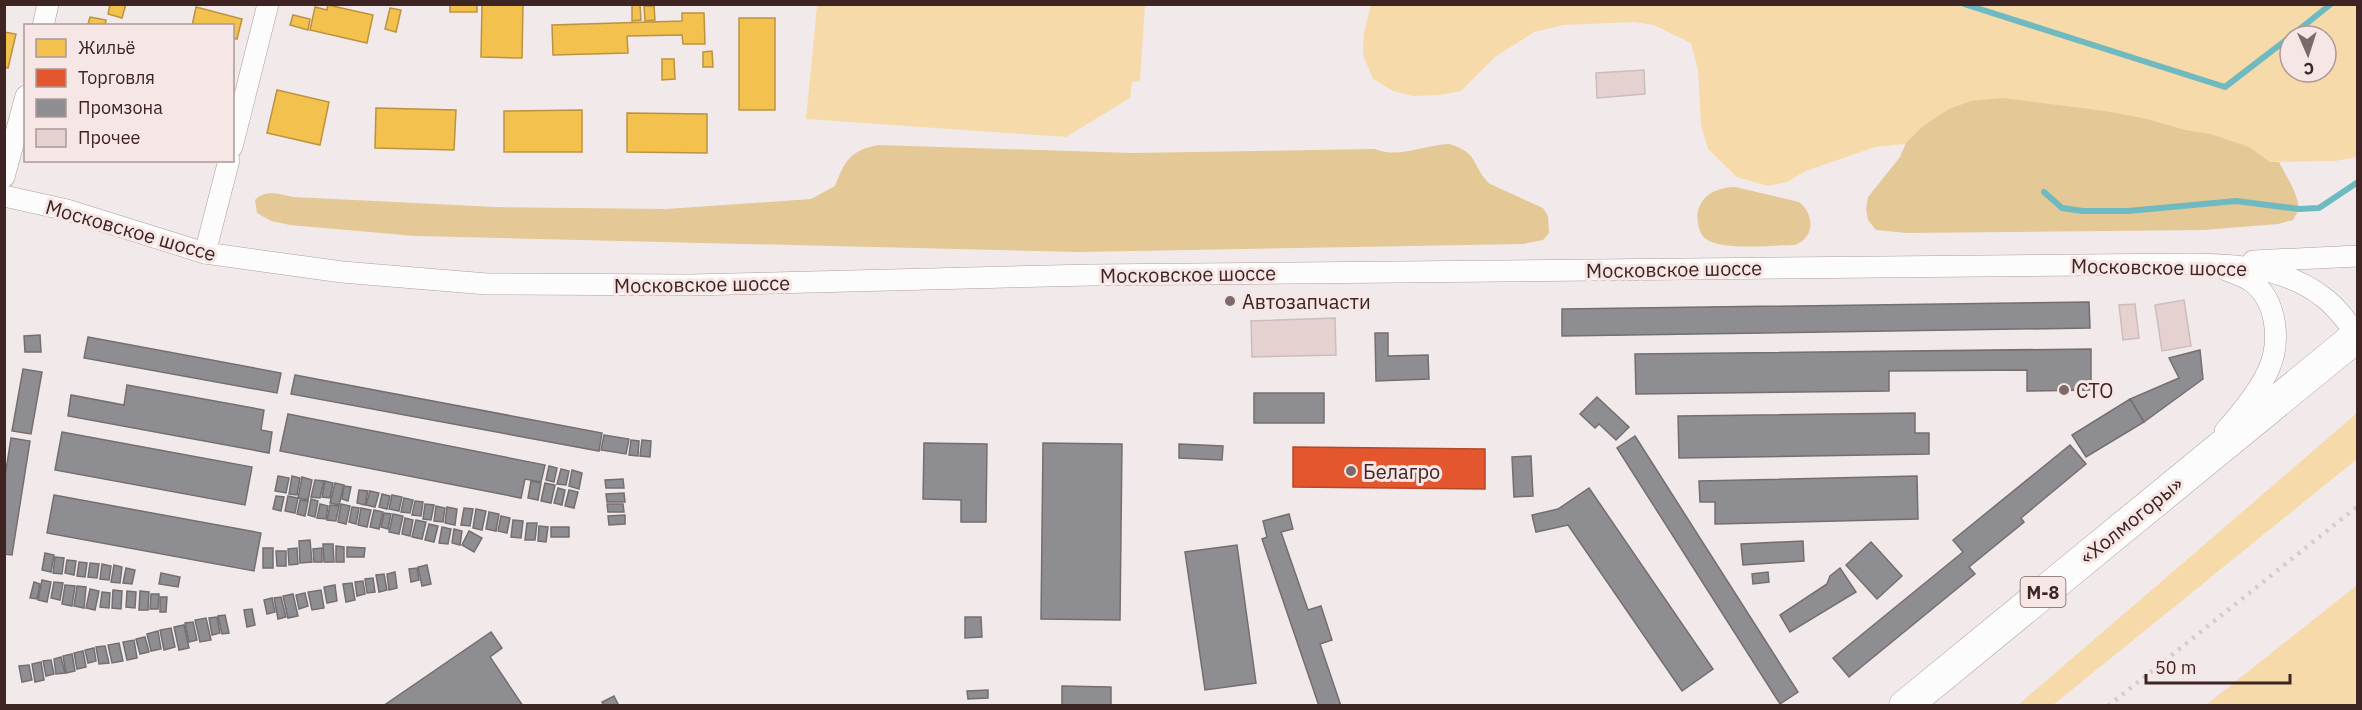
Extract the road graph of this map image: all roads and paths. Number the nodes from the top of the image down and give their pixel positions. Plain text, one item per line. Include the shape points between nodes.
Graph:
1 (48, 4) edge
2 (268, 4) edge
3 (43, 24) edge
4 (24, 103) edge
5 (234, 139) edge
6 (228, 162) edge
7 (4, 177) edge
8 (4, 196) edge
9 (205, 254) junction
10 (2358, 256) edge
11 (2187, 264) junction
12 (2357, 335) edge
13 (2181, 480) junction
14 (1905, 705) edge

1 - 3 street
2 - 5 street
4 - 7 street
6 - 9 street
8 - 9 street, Московское шоссе via 68,210
9 - 11 street, Московское шоссе via 342,272 487,284 678,285 1091,274
10 - 11 street
11 - 12 street, Московское шоссе via 2252,267 2299,283 2325,298
11 - 13 street via 2227,270 2252,282 2273,315 2276,343 2260,387
12 - 13 highway, «Холмогоры» / М-8
13 - 14 highway, «Холмогоры» / М-8

